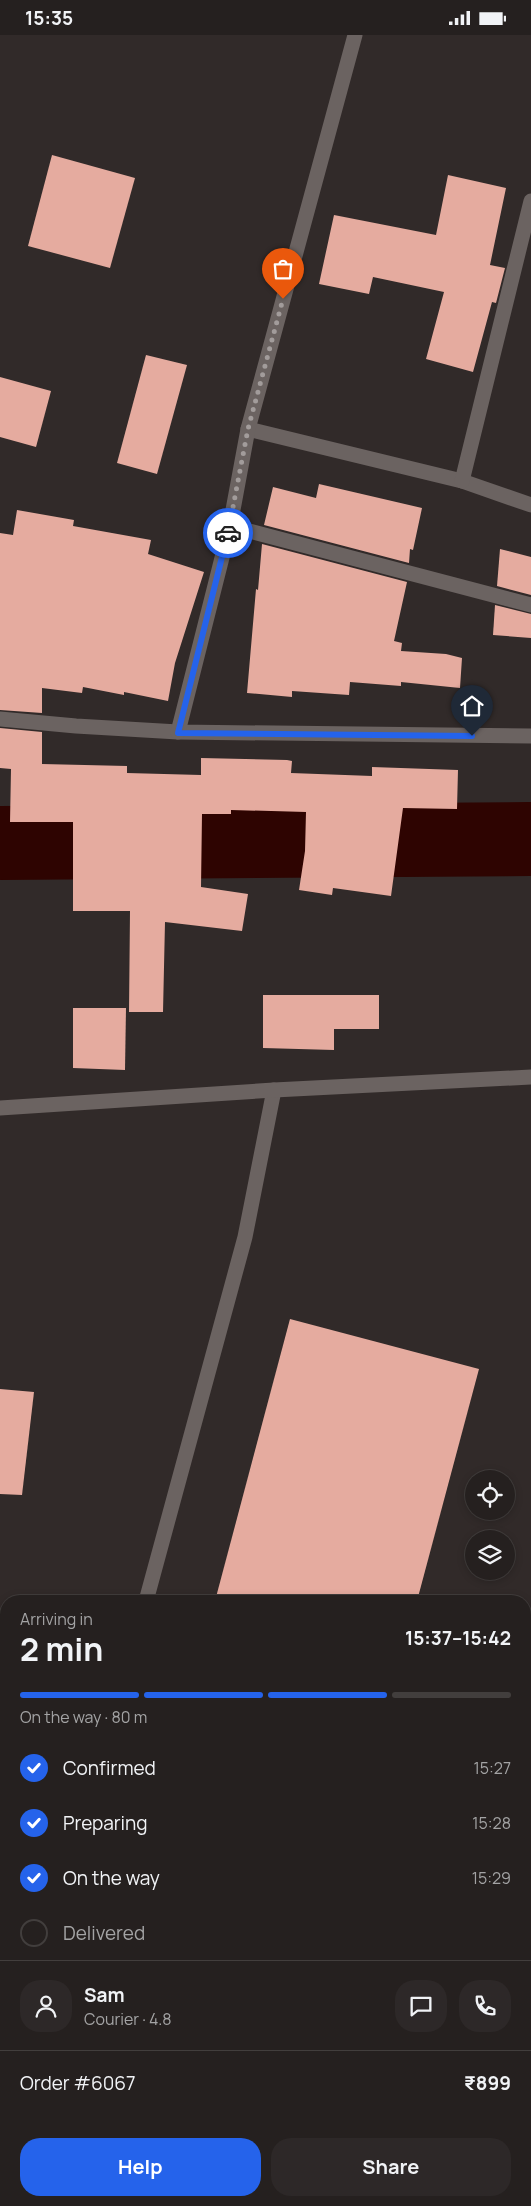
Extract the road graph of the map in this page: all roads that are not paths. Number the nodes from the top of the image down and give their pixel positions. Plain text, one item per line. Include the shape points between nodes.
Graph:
1 (355, 35) edge
2 (531, 201) edge
3 (248, 429) junction
4 (462, 481) junction
5 (531, 505) edge
6 (230, 526) junction
7 (531, 605) edge
8 (0, 719) edge
9 (178, 733) junction
10 (531, 736) edge
11 (531, 1077) edge
12 (274, 1090) junction
13 (0, 1107) edge
14 (148, 1595) edge

1 - 3 street
2 - 4 street
3 - 4 street
3 - 6 street
4 - 5 street
6 - 7 street
6 - 9 street
8 - 9 street
9 - 10 street
11 - 12 street
12 - 13 street
12 - 14 street via 245,1237

